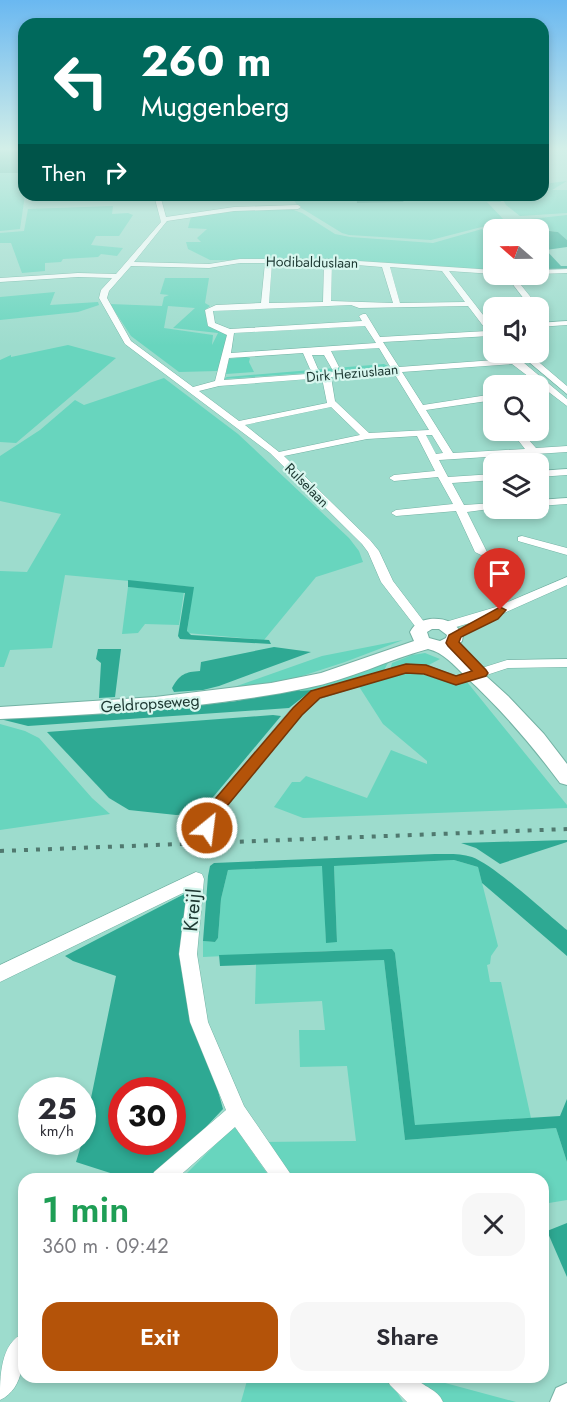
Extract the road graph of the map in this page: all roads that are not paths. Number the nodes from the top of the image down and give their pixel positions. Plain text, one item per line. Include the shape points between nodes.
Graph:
1 (163, 215) edge
2 (189, 215) edge
3 (164, 219) junction
4 (269, 261) junction
5 (327, 261) junction
6 (129, 264) junction
7 (385, 264) junction
8 (444, 269) junction
9 (483, 271) edge
10 (549, 272) edge
11 (566, 273) edge
12 (118, 276) junction
13 (0, 280) edge
14 (517, 285) edge
15 (526, 297) edge
16 (327, 303) junction
17 (470, 304) junction
18 (265, 305) junction
19 (396, 305) junction
20 (359, 306) junction
21 (549, 315) edge
22 (567, 315) edge
23 (482, 320) edge
24 (368, 323) junction
25 (567, 323) edge
26 (549, 324) edge
27 (229, 331) junction
28 (483, 332) edge
29 (380, 342) junction
30 (225, 356) junction
31 (483, 362) edge
32 (516, 363) edge
33 (534, 363) edge
34 (394, 366) junction
35 (335, 368) junction
36 (314, 369) junction
37 (326, 375) junction
38 (528, 375) edge
39 (219, 380) junction
40 (190, 390) junction
41 (567, 391) edge
42 (549, 394) edge
43 (483, 399) edge
44 (333, 404) junction
45 (567, 404) edge
46 (421, 408) junction
47 (237, 424) junction
48 (436, 432) junction
49 (420, 433) junction
50 (367, 436) junction
51 (524, 441) edge
52 (567, 449) edge
53 (533, 451) junction
54 (277, 455) junction
55 (450, 456) junction
56 (433, 457) junction
57 (567, 472) edge
58 (549, 473) edge
59 (443, 477) junction
60 (483, 477) edge
61 (394, 478) dead end
62 (567, 501) edge
63 (549, 502) edge
64 (483, 507) edge
65 (460, 508) junction
66 (396, 513) dead end
67 (522, 539) dead end
68 (481, 552) dead end
69 (567, 552) edge
70 (567, 581) edge
71 (437, 635) junction
72 (567, 663) edge
73 (478, 674) junction
74 (0, 713) edge
75 (567, 778) edge
76 (207, 828) dead end
77 (0, 974) edge
78 (237, 1113) junction
79 (168, 1173) edge
80 (280, 1173) edge
81 (18, 1355) edge
82 (404, 1383) edge
83 (0, 1388) edge
84 (431, 1402) edge

1 - 3 street
2 - 3 street
3 - 6 street
4 - 5 street, Hodibalduslaan
4 - 6 street, Hodibalduslaan via 209,266
4 - 18 street
5 - 7 street, Hodibalduslaan
5 - 16 street
6 - 12 street
7 - 8 street, Hodibalduslaan
7 - 19 street
8 - 9 street, Hodibalduslaan
8 - 17 street
10 - 11 street
12 - 13 street
12 - 40 street, Rulselaan via 102,298 123,335
14 - 15 street
16 - 18 street
16 - 20 street
17 - 19 street
17 - 23 street
18 - 27 street via 211,308 211,324
19 - 20 street
20 - 24 street
21 - 22 street
24 - 27 street
24 - 29 street
25 - 26 street
27 - 30 street
28 - 29 street
29 - 30 street via 254,360
29 - 34 street
30 - 39 street
31 - 34 street, Dirk Heziuslaan
32 - 38 street
33 - 41 street
34 - 35 street, Dirk Heziuslaan
34 - 37 street, Dirk Heziuslaan
34 - 46 street
35 - 36 street, Dirk Heziuslaan
35 - 36 street, Dirk Heziuslaan via 327,352 307,353
36 - 39 street, Dirk Heziuslaan
37 - 39 street, Dirk Heziuslaan
37 - 44 street
39 - 40 street, Dirk Heziuslaan
40 - 47 street, Rulselaan
42 - 45 street
43 - 46 street
44 - 47 street
44 - 50 street
46 - 48 street
47 - 54 street, Rulselaan
48 - 49 street
48 - 55 street
49 - 50 street
49 - 56 street
50 - 54 street
51 - 53 street
52 - 53 street
53 - 55 street
54 - 71 street, Rulselaan via 366,542 401,601
55 - 56 street
56 - 59 street
57 - 58 street
59 - 60 street
59 - 61 street
59 - 65 street
62 - 63 street
64 - 65 street
65 - 66 street
65 - 68 street
67 - 69 street
70 - 71 street, Geldropseweg via 500,610 493,617
71 - 73 main road
71 - 74 main road, Geldropseweg via 308,682 223,697
72 - 73 street via 519,663
73 - 75 main road
73 - 76 street via 456,681 426,669 406,668 316,695 297,711 221,802
77 - 78 street, Kreijl via 196,879 188,954 193,997 199,1022
78 - 79 street
78 - 80 street, Kreijl
81 - 83 street
82 - 84 street

